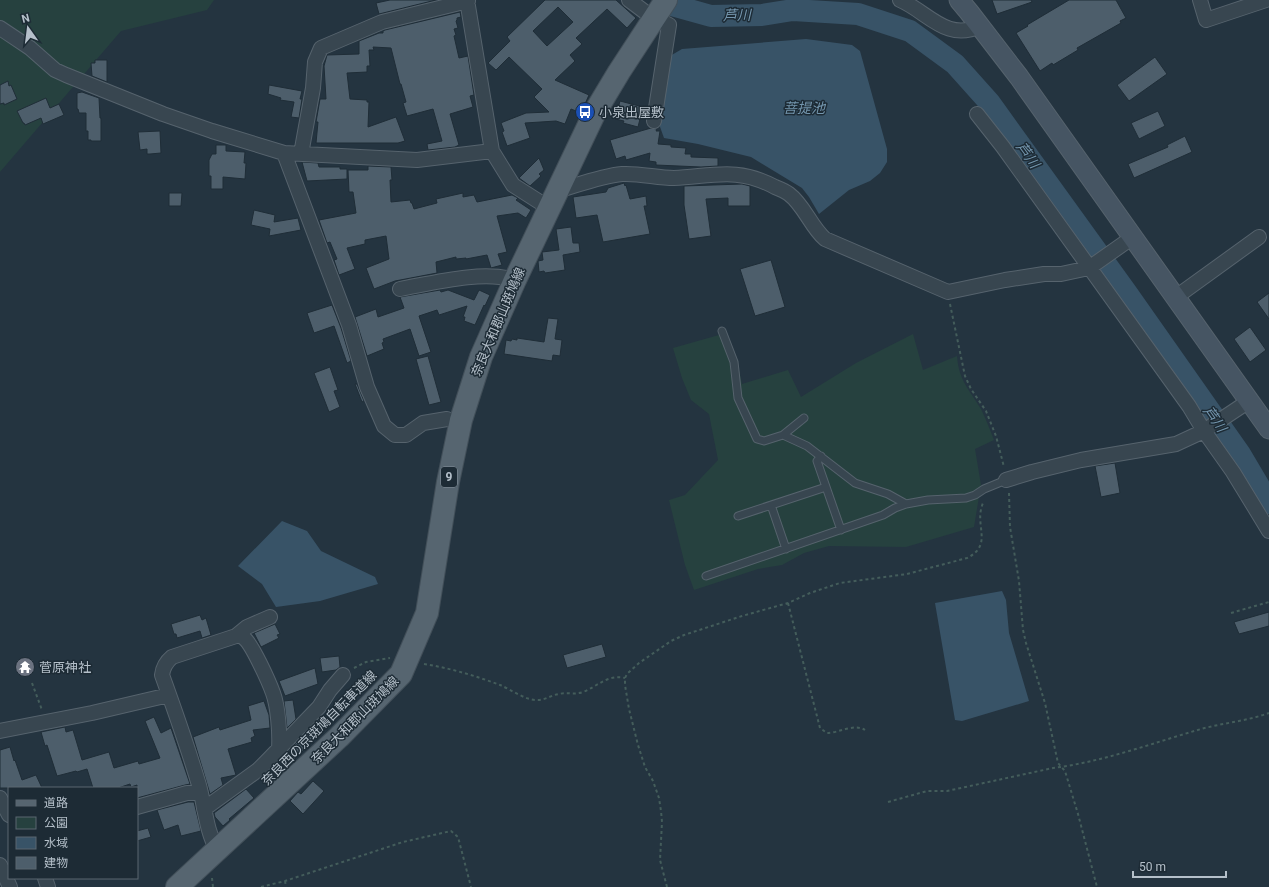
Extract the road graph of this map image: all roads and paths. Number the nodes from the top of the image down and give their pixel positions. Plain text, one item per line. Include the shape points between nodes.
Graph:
1 (629, 0) edge
2 (900, 0) edge
3 (1200, 0) edge
4 (1266, 0) edge
5 (467, 1) edge
6 (962, 1) edge
7 (660, 10) edge
8 (980, 26) junction
9 (0, 28) edge
10 (977, 114) dead end
11 (654, 122) dead end
12 (492, 151) junction
13 (284, 153) junction
14 (301, 154) junction
15 (553, 199) junction
16 (1133, 237) junction
17 (1259, 237) dead end
18 (1089, 268) junction
19 (515, 280) junction
20 (400, 289) dead end
21 (948, 292) junction
22 (1176, 297) junction
23 (722, 331) dead end
24 (1249, 401) junction
25 (804, 418) dead end
26 (447, 419) dead end
27 (1267, 424) edge
28 (1204, 431) junction
29 (783, 435) junction
30 (821, 456) junction
31 (1006, 480) junction
32 (993, 486) junction
33 (826, 487) junction
34 (906, 504) junction
35 (771, 505) junction
36 (738, 516) dead end
37 (841, 530) junction
38 (1269, 531) edge
39 (786, 549) junction
40 (706, 576) dead end
41 (1269, 602) edge
42 (788, 603) junction
43 (1231, 613) dead end
44 (270, 617) dead end
45 (236, 636) junction
46 (391, 658) dead end
47 (423, 663) dead end
48 (343, 675) joint
49 (625, 678) junction
50 (32, 683) dead end
51 (169, 696) junction
52 (41, 706) dead end
53 (1269, 713) edge
54 (865, 730) dead end
55 (0, 731) edge
56 (279, 749) junction
57 (1061, 767) junction
58 (201, 793) junction
59 (0, 798) edge
60 (888, 802) dead end
61 (138, 807) edge
62 (204, 809) junction
63 (8, 813) edge
64 (217, 850) junction
65 (0, 865) edge
66 (285, 881) junction
67 (10, 887) edge
68 (177, 887) edge
69 (262, 887) edge
70 (286, 887) edge
71 (471, 887) edge
72 (667, 887) edge
73 (1097, 887) edge

1 - 7 street
2 - 8 street via 948,28 960,31
3 - 4 street via 1206,20
5 - 12 street
5 - 14 street via 382,22 321,48 315,62 314,88
6 - 8 street
7 - 11 street via 669,25
7 - 15 main road, 奈良大和郡山斑鳩線 / 9 via 595,112
8 - 16 street
9 - 13 street via 30,48 55,70 66,75 163,114
10 - 18 street
12 - 14 street via 417,160
12 - 15 street via 513,185
13 - 14 street
13 - 26 street via 349,325 367,387 384,426 395,435 406,435 423,423
15 - 19 main road, 奈良大和郡山斑鳩線 / 9
15 - 21 street via 606,177 622,174 667,178 728,174 751,177 789,194 825,239
16 - 18 street
16 - 22 street
17 - 22 street
18 - 21 street via 1005,280
18 - 28 street via 1189,406
19 - 20 street via 481,276
19 - 64 main road, 奈良大和郡山斑鳩線 / 9 via 481,357 461,420 448,482 427,613 401,674
21 - 31 path via 965,376 986,411 996,436
22 - 24 street
23 - 29 lane via 734,362 738,398 757,439 764,441
24 - 27 street
24 - 28 street
25 - 29 lane
28 - 31 street via 1176,444 1081,460
28 - 38 street
29 - 30 lane
30 - 33 lane via 817,461
30 - 34 lane via 855,483 888,494
31 - 32 lane
31 - 57 path via 1023,630 1046,703 1058,763
32 - 34 lane via 966,498
32 - 42 path via 980,512 982,543 980,548 967,558 907,574 840,583
33 - 35 lane
33 - 37 lane
34 - 37 lane
35 - 36 lane
35 - 39 lane
37 - 39 lane
39 - 40 lane
41 - 43 path
42 - 49 path via 684,635 639,663
42 - 54 path via 820,728 827,733 857,727
44 - 45 street via 247,627
45 - 51 street via 178,654 168,660 162,674
45 - 56 street via 246,639 273,693 280,734
46 - 48 path via 366,662
47 - 49 path via 478,677 535,701 557,694 577,694 614,676
48 - 56 street via 319,707
49 - 72 path via 638,745 660,805 660,860
50 - 52 path
51 - 55 street
51 - 58 street
53 - 57 path
56 - 62 street via 258,770
57 - 60 path via 947,791 927,791
57 - 73 path via 1065,771 1078,814
58 - 61 street via 187,793
58 - 62 street
59 - 63 street
62 - 64 street
64 - 68 main road, 奈良大和郡山斑鳩線 / 9
65 - 67 street
66 - 69 path
66 - 70 path
66 - 71 path via 403,842 451,832 458,837

